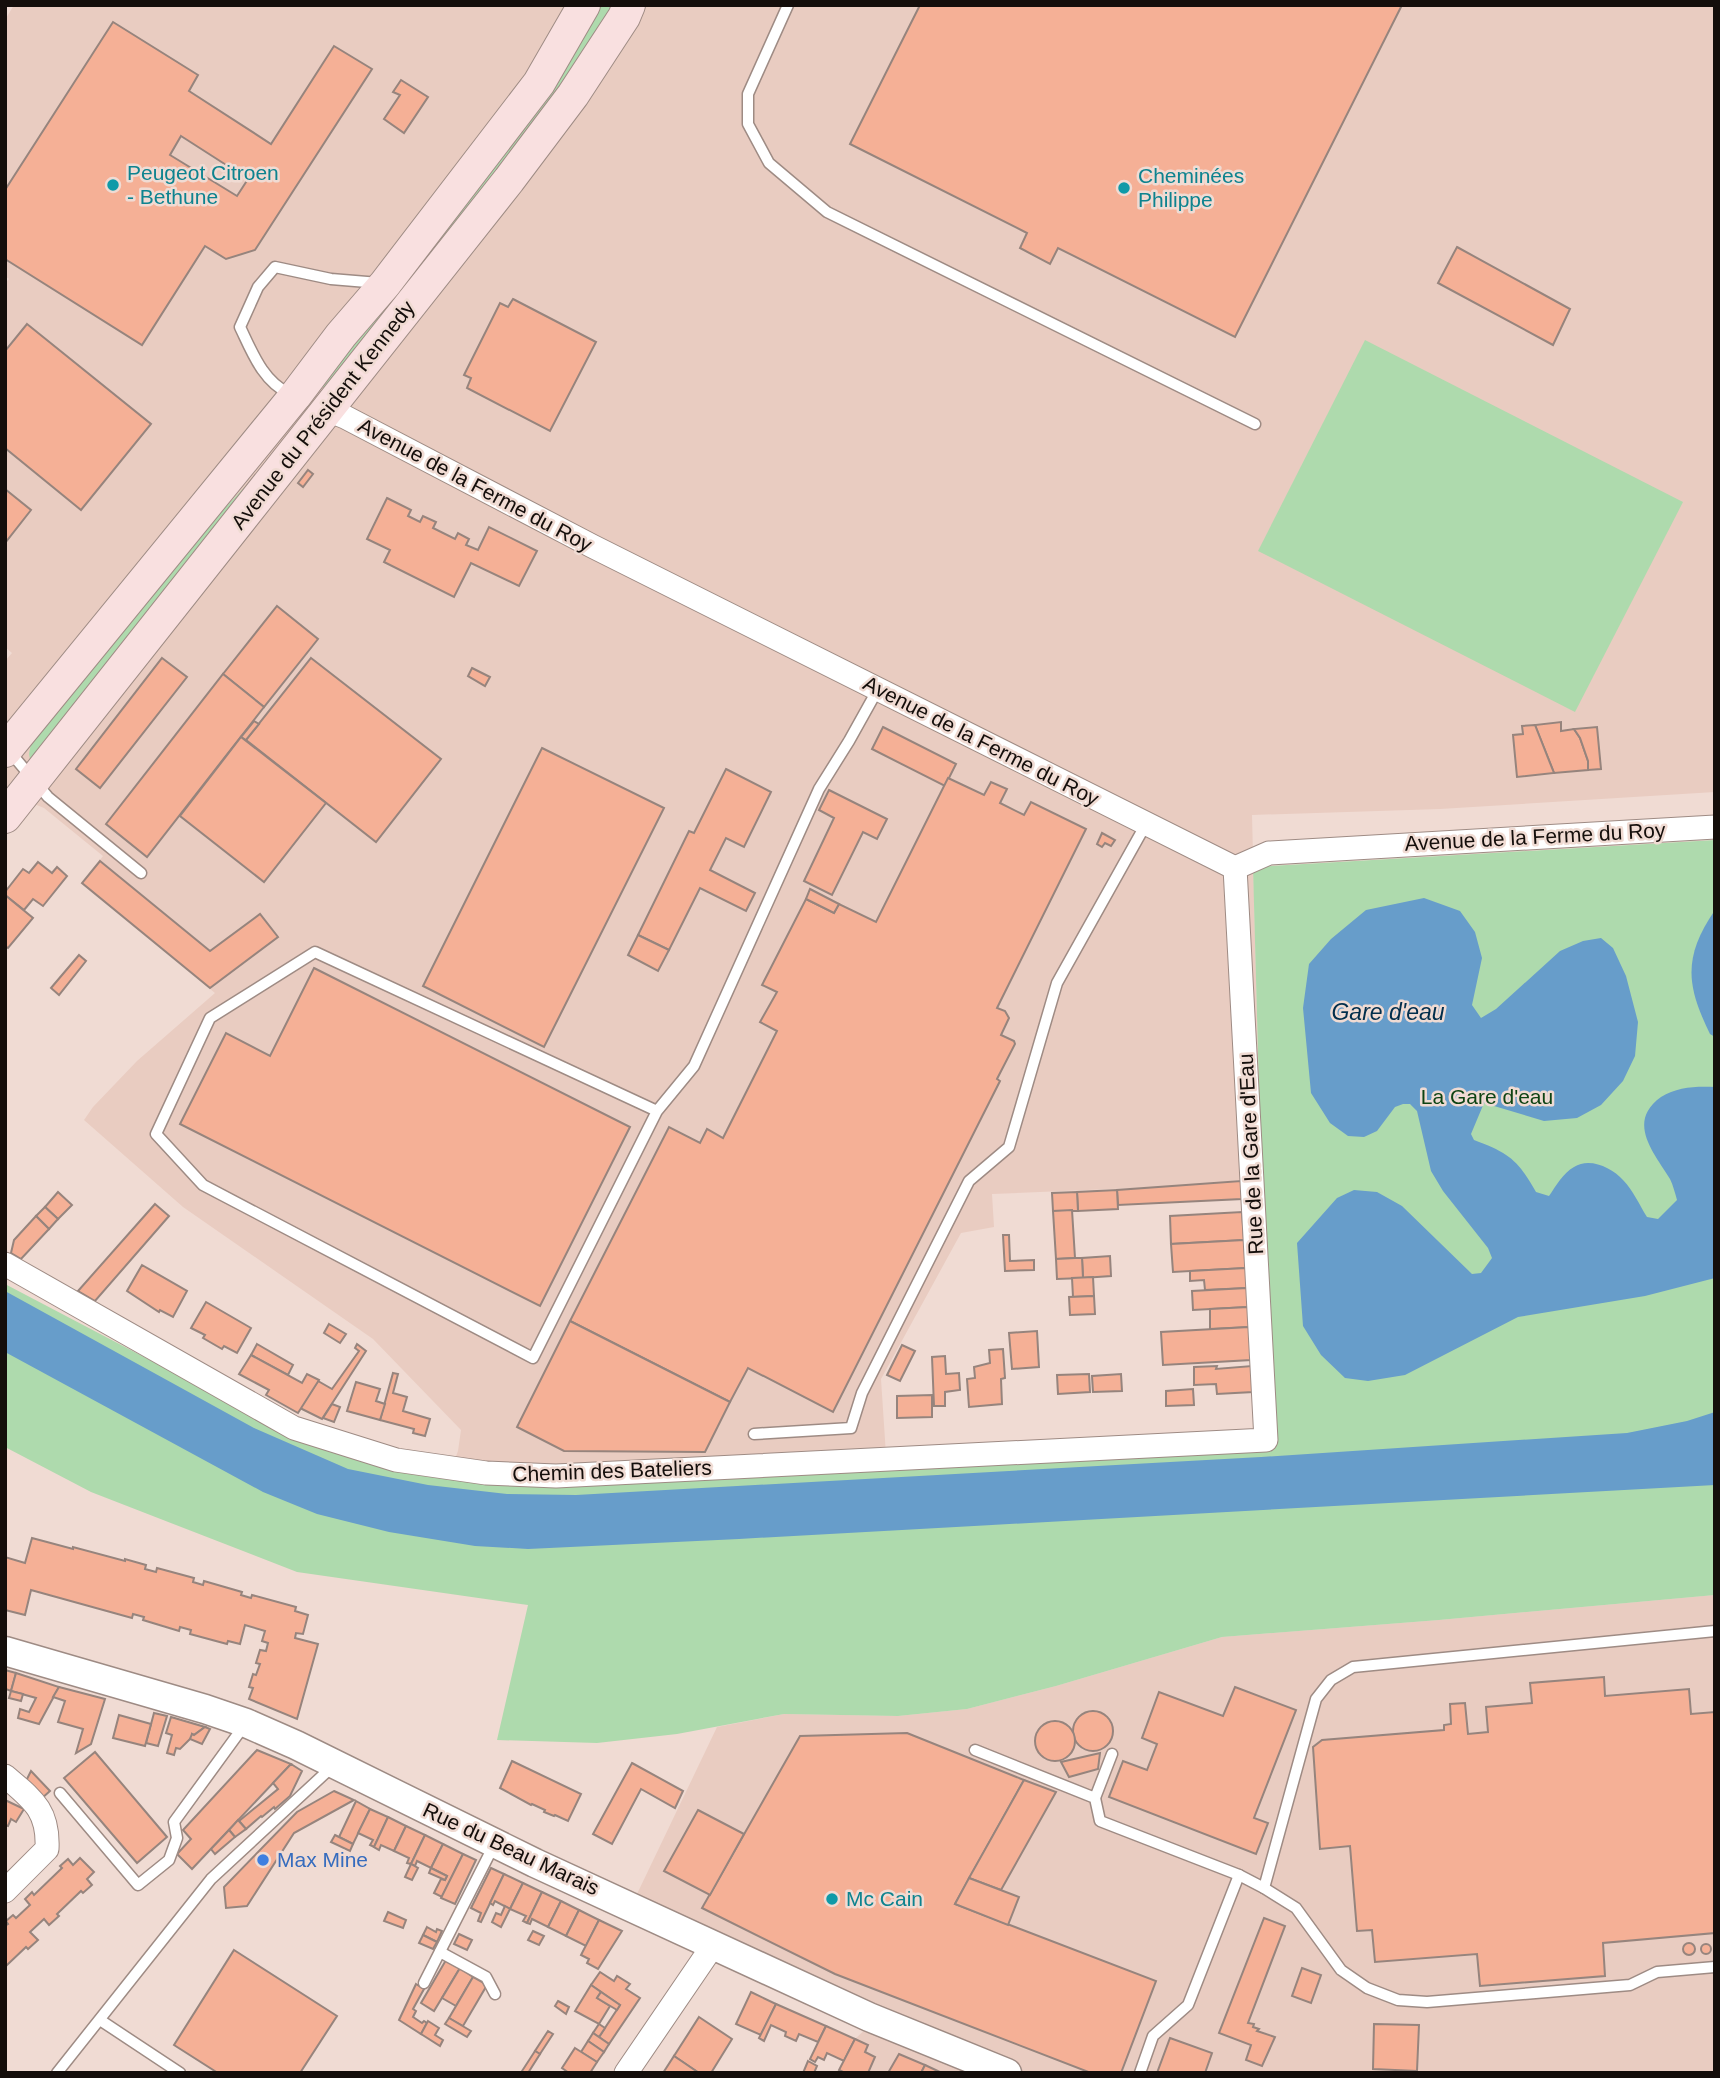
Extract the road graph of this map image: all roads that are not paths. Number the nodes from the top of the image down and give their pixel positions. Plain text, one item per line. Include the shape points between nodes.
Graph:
1 (584, 5) edge
2 (629, 5) edge
3 (788, 5) edge
4 (385, 284) junction
5 (295, 396) junction
6 (328, 410) junction
7 (1255, 424) dead end
8 (878, 690) junction
9 (6, 746) edge
10 (34, 781) junction
11 (5, 817) edge
12 (1146, 824) junction
13 (1715, 827) edge
14 (1235, 868) junction
15 (141, 873) dead end
16 (657, 1111) junction
17 (5, 1264) edge
18 (754, 1434) dead end
19 (1266, 1440) joint
20 (1715, 1632) edge
21 (5, 1651) edge
22 (246, 1723) junction
23 (975, 1750) dead end
24 (1112, 1754) dead end
25 (334, 1764) junction
26 (5, 1776) edge
27 (60, 1793) dead end
28 (1095, 1798) junction
29 (495, 1843) junction
30 (1239, 1875) junction
31 (1264, 1888) junction
32 (5, 1891) edge
33 (714, 1944) junction
34 (440, 1952) junction
35 (1715, 1967) edge
36 (424, 1983) dead end
37 (495, 1994) dead end
38 (100, 2020) junction
39 (57, 2073) edge
40 (180, 2073) edge
41 (626, 2073) edge
42 (1007, 2073) edge
43 (1140, 2073) edge

1 - 4 main road, Avenue du Président Kennedy via 539,83
2 - 6 main road, Avenue du Président Kennedy via 573,95
3 - 7 lane via 748,94 748,124 769,163 827,212
4 - 5 main road, Avenue du Président Kennedy
4 - 5 lane via 275,267 258,288 240,327 260,368
5 - 6 main road, Avenue de la Ferme du Roy
5 - 9 main road, Avenue du Président Kennedy
6 - 8 street, Avenue de la Ferme du Roy
6 - 10 main road, Avenue du Président Kennedy
8 - 12 street, Avenue de la Ferme du Roy
8 - 16 lane via 819,789 694,1066
9 - 10 lane
10 - 11 main road, Avenue du Président Kennedy
10 - 15 lane
12 - 14 street, Avenue de la Ferme du Roy
12 - 18 lane via 1057,983 1009,1147 969,1181 862,1393 851,1428
13 - 14 street, Avenue de la Ferme du Roy via 1269,853
14 - 19 street, Rue de la Gare d'Eau
16 - 16 lane via 533,1358 203,1185 156,1134 210,1018 315,953
17 - 19 street, Chemin des Bateliers via 294,1427 396,1460 486,1473 556,1476
20 - 31 lane via 1353,1667 1331,1679 1316,1699
21 - 22 street, Rue du Beau Marais
22 - 25 street, Rue du Beau Marais
22 - 27 lane via 174,1822 177,1838 169,1860 138,1885
23 - 28 lane
24 - 28 lane
25 - 29 street, Rue du Beau Marais
25 - 38 lane via 211,1880
26 - 32 street via 36,1803 48,1832 47,1849
28 - 30 lane via 1100,1821
29 - 33 street, Rue du Beau Marais
29 - 34 lane
30 - 31 lane
30 - 43 lane via 1188,2005 1153,2036
31 - 35 lane via 1296,1908 1341,1970 1367,1988 1398,2000 1427,2002 1630,1985 1657,1972
33 - 41 street
33 - 42 street, Rue du Beau Marais via 869,2017
34 - 36 lane
34 - 37 lane via 486,1977
38 - 39 lane
38 - 40 lane

